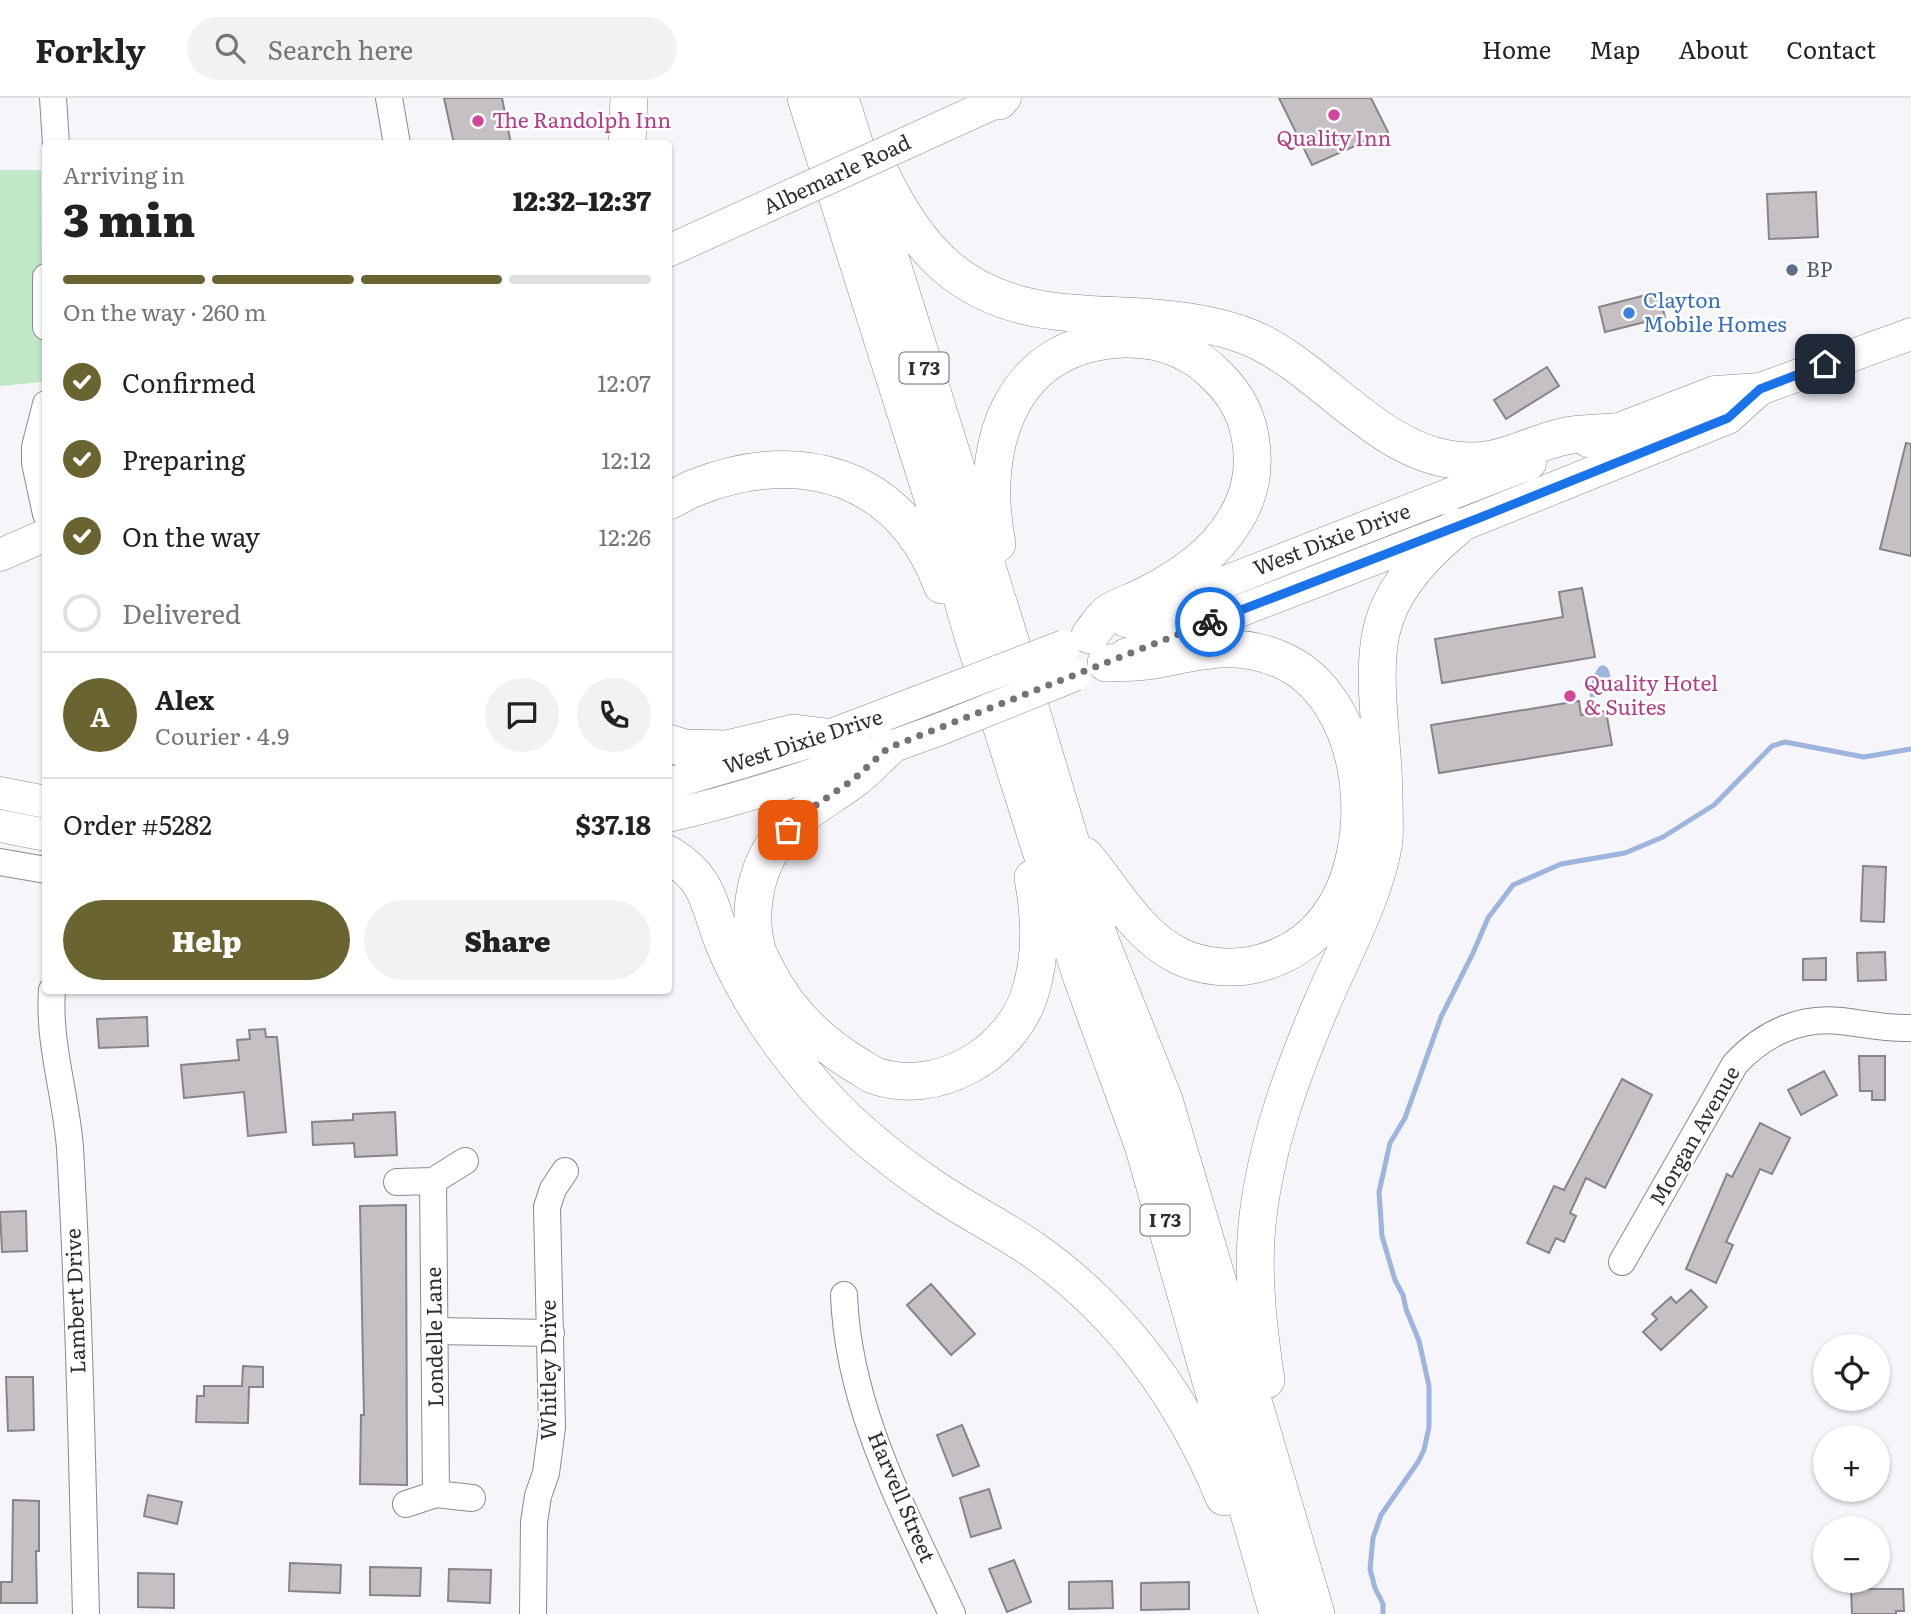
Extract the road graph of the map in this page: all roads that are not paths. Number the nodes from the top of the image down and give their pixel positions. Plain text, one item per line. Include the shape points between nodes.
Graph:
1 (53, 98) edge
2 (390, 98) edge
3 (629, 98) edge
4 (806, 98) edge
5 (839, 98) edge
6 (854, 98) edge
7 (1001, 99) edge
8 (56, 140) edge
9 (396, 140) edge
10 (627, 140) edge
11 (672, 249) edge
12 (1911, 334) edge
13 (1760, 389) junction
14 (42, 418) edge
15 (1613, 432) junction
16 (677, 493) edge
17 (42, 501) edge
18 (1457, 527) junction
19 (42, 537) edge
20 (0, 555) edge
21 (991, 636) junction
22 (1084, 655) junction
23 (826, 737) junction
24 (672, 744) edge
25 (888, 748) junction
26 (672, 783) edge
27 (0, 793) edge
28 (42, 801) edge
29 (672, 815) edge
30 (0, 826) edge
31 (1035, 832) junction
32 (42, 834) edge
33 (1071, 839) junction
34 (0, 841) edge
35 (42, 848) edge
36 (672, 857) edge
37 (0, 862) edge
38 (42, 869) edge
39 (52, 994) edge
40 (1911, 1028) edge
41 (465, 1161) dead end
42 (565, 1171) dead end
43 (433, 1181) junction
44 (397, 1182) dead end
45 (1622, 1262) dead end
46 (844, 1295) dead end
47 (435, 1331) junction
48 (551, 1333) junction
49 (436, 1494) junction
50 (472, 1498) dead end
51 (406, 1504) dead end
52 (1305, 1577) junction
53 (86, 1614) edge
54 (533, 1614) edge
55 (952, 1614) edge
56 (1272, 1614) edge
57 (1279, 1614) edge
58 (1316, 1614) edge

1 - 8 street
2 - 9 street
3 - 10 highway
4 - 21 highway, I 73 via 935,505
5 - 21 highway, I 73
6 - 15 highway via 878,169 909,226 942,265 989,295 1049,311 1170,319 1235,332 1280,353 1402,442 1444,458 1495,460 1566,436
7 - 11 main road, Albemarle Road, bridge
12 - 13 main road, West Dixie Drive
13 - 15 main road, West Dixie Drive via 1715,391
13 - 18 main road, West Dixie Drive via 1728,418
14 - 17 street via 34,447
15 - 22 main road, West Dixie Drive
16 - 21 highway via 740,475 795,468 856,485 908,525 948,601
18 - 22 main road, West Dixie Drive
18 - 52 highway via 1408,578 1381,631 1378,671 1384,839 1373,883 1278,1118 1264,1177 1256,1237 1256,1296 1273,1429
19 - 20 main road
21 - 22 highway via 1014,606 999,556 991,492 995,448 1011,404 1039,370 1078,347 1113,340 1161,343 1201,361 1239,402 1253,453 1249,489 1233,524 1218,543 1145,596 1109,612
21 - 31 highway, I 73
21 - 33 highway, I 73
22 - 23 main road, West Dixie Drive, bridge via 931,697
22 - 25 main road, West Dixie Drive, bridge via 943,728
22 - 33 highway via 1152,661 1215,649 1255,652 1293,664 1324,691 1344,727 1356,767 1358,839 1350,872 1327,919 1302,944 1274,960 1246,967 1216,967 1180,956 1153,939
23 - 24 highway via 794,733 727,749
23 - 26 main road, West Dixie Drive
25 - 29 main road, West Dixie Drive via 755,793
25 - 31 highway via 854,779 803,814 773,846 757,877 752,912 757,950 776,988 803,1025 873,1075 909,1081 949,1076 984,1058 1011,1029 1030,996 1038,963 1039,915 1031,868
27 - 28 main road
30 - 32 main road
31 - 57 highway, I 73 via 1143,1144
33 - 52 highway, I 73 via 1100,940 1164,1100
34 - 35 main road
36 - 56 highway via 688,867 708,895 730,959 747,991 782,1046 820,1092 887,1156 1071,1280 1155,1368 1207,1457
37 - 38 street
39 - 53 street, Lambert Drive via 50,1017 70,1156
40 - 45 street, Morgan Avenue via 1807,1022 1767,1036 1748,1051 1735,1064
41 - 43 street
42 - 48 street, Whitley Drive via 547,1207
43 - 44 street
43 - 47 street, Londelle Lane
46 - 55 street, Harvell Street via 850,1354 881,1461
47 - 48 street
47 - 49 street, Londelle Lane
48 - 54 street, Whitley Drive via 552,1427 534,1522
49 - 50 street
49 - 51 street
52 - 58 highway, I 73

